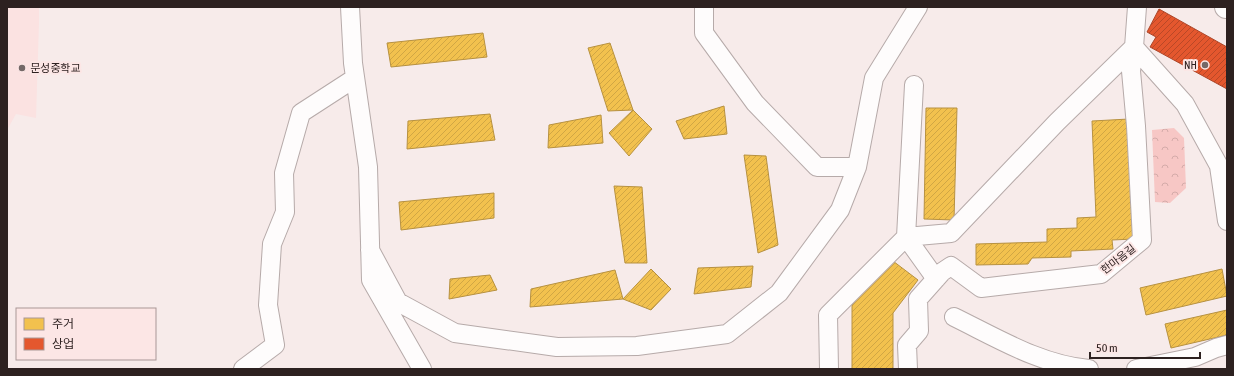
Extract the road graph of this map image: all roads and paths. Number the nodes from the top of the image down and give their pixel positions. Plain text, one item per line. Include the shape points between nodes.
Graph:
1 (350, 7) edge
2 (704, 7) edge
3 (918, 7) edge
4 (1137, 7) edge
5 (1134, 47) junction
6 (355, 78) junction
7 (914, 85) dead end
8 (857, 167) junction
9 (1227, 221) edge
10 (906, 237) junction
11 (370, 250) junction
12 (936, 279) junction
13 (954, 317) dead end
14 (1227, 346) edge
15 (243, 369) edge
16 (422, 369) edge
17 (829, 369) edge
18 (908, 369) edge
19 (1089, 369) edge
20 (1136, 369) edge

1 - 6 street
2 - 8 street via 704,33 755,102 817,166
3 - 8 street via 874,78
4 - 5 street, 한마음길
5 - 9 street via 1184,104 1219,166
5 - 10 street via 1057,122 951,233
5 - 12 street, 한마음길 via 1131,71 1142,240 1101,274 981,288 951,266
6 - 11 street via 368,167
6 - 15 street via 301,113 284,173 285,212 272,244 268,305 275,345
7 - 10 street
8 - 11 street via 840,210 779,293 727,334 636,346 557,347 455,333 398,302
10 - 12 street
10 - 17 street via 828,315
11 - 16 street via 371,280
12 - 18 street, 한마음길 via 918,298 919,331 907,345
13 - 19 street via 1028,354 1076,368
14 - 20 street via 1196,357

